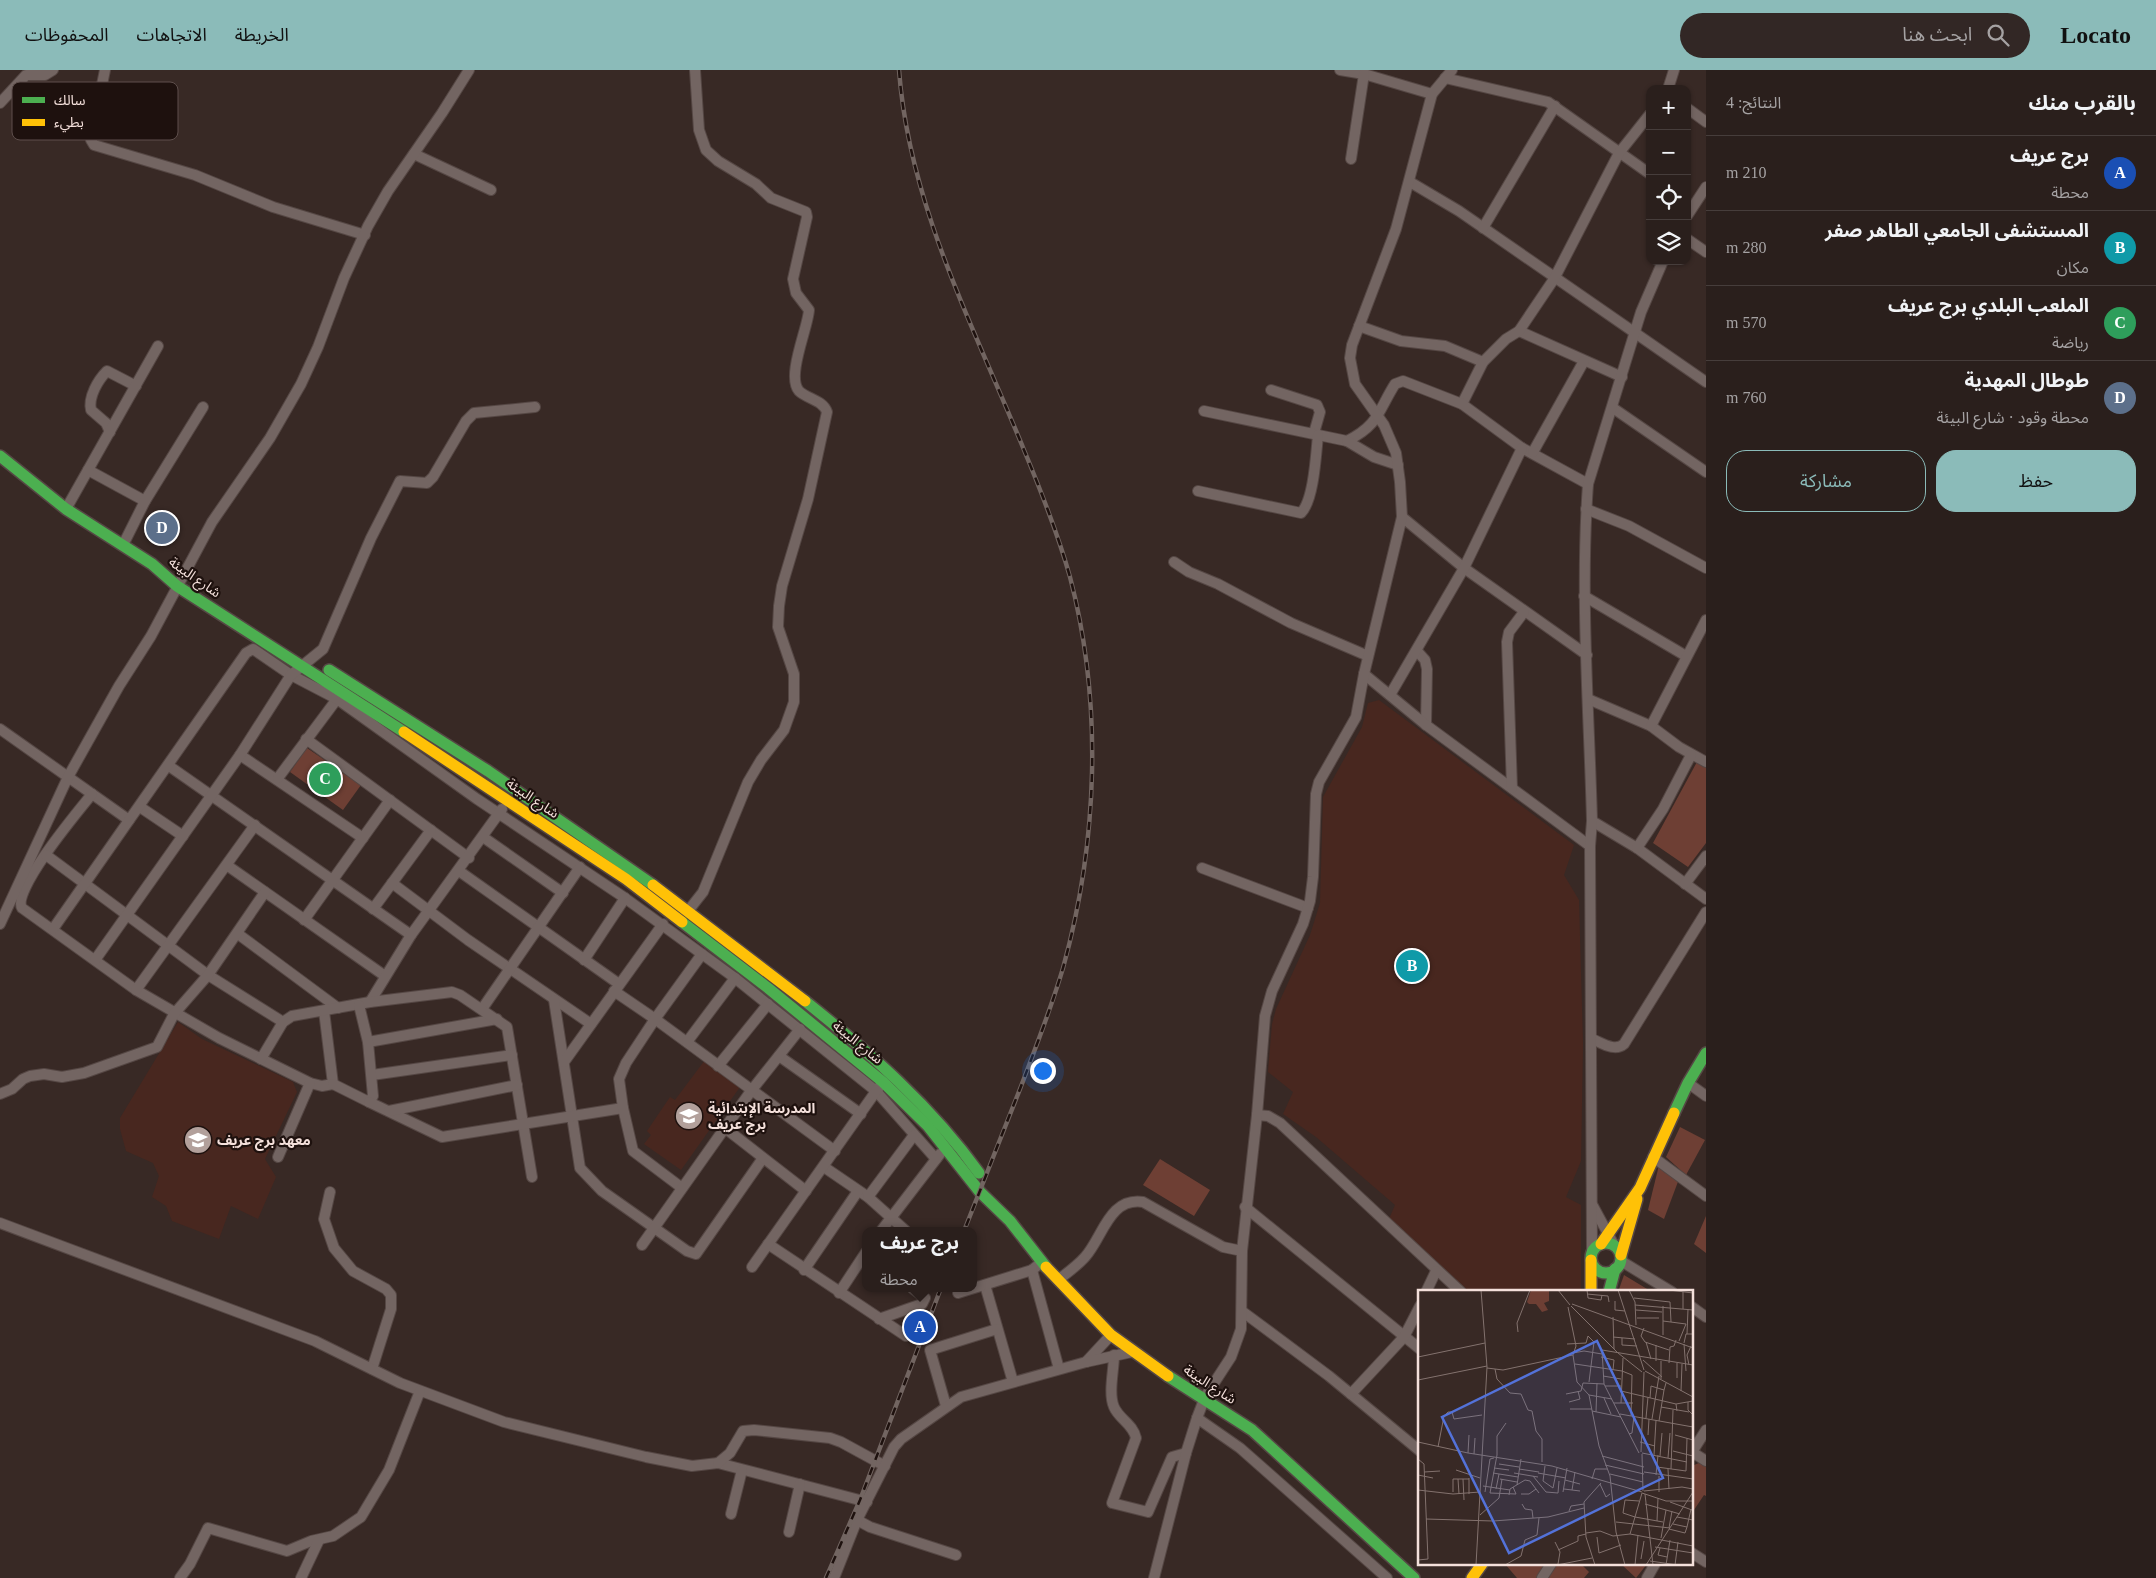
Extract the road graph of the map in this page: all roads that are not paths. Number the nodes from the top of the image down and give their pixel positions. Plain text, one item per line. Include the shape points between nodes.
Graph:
1 (54, 70) edge
2 (469, 70) edge
3 (695, 70) edge
4 (1340, 70) edge
5 (1674, 70) edge
6 (1364, 74) junction
7 (1449, 74) edge
8 (20, 82) edge
9 (1669, 85) edge
10 (12, 90) edge
11 (1432, 94) junction
12 (0, 103) edge
13 (1555, 106) junction
14 (1691, 111) edge
15 (1646, 119) edge
16 (1706, 122) edge
17 (92, 140) edge
18 (1619, 153) junction
19 (414, 154) junction
20 (1351, 159) dead end
21 (1646, 171) edge
22 (1410, 182) junction
23 (1706, 187) edge
24 (491, 190) dead end
25 (1691, 201) edge
26 (1483, 228) junction
27 (365, 235) junction
28 (1691, 242) edge
29 (1706, 252) edge
30 (1661, 265) edge
31 (1554, 279) junction
32 (1358, 326) junction
33 (1519, 331) junction
34 (1635, 333) junction
35 (158, 346) dead end
36 (1584, 361) junction
37 (1483, 362) junction
38 (1622, 377) junction
39 (1706, 382) edge
40 (136, 386) junction
41 (1271, 390) dead end
42 (1462, 404) junction
43 (203, 407) dead end
44 (535, 407) dead end
45 (1613, 408) junction
46 (1204, 411) dead end
47 (1379, 416) junction
48 (110, 432) junction
49 (1316, 434) junction
50 (1347, 441) junction
51 (1522, 448) junction
52 (1533, 452) junction
53 (0, 456) edge
54 (1398, 465) junction
55 (88, 470) junction
56 (1706, 472) edge
57 (1588, 484) junction
58 (1198, 491) dead end
59 (145, 501) junction
60 (66, 509) junction
61 (1586, 509) junction
62 (1402, 516) junction
63 (123, 545) junction
64 (1174, 562) dead end
65 (1464, 568) junction
66 (1706, 568) edge
67 (180, 581) junction
68 (1584, 596) junction
69 (1524, 612) junction
70 (1706, 620) edge
71 (1417, 651) junction
72 (1587, 655) junction
73 (1368, 656) junction
74 (1686, 656) junction
75 (307, 662) junction
76 (1364, 674) junction
77 (292, 675) junction
78 (1390, 695) junction
79 (337, 699) junction
80 (1588, 700) junction
81 (1426, 725) junction
82 (1651, 726) junction
83 (0, 729) edge
84 (306, 739) junction
85 (240, 755) junction
86 (1692, 755) junction
87 (1706, 762) edge
88 (169, 766) junction
89 (68, 778) junction
90 (278, 778) junction
91 (1512, 788) junction
92 (515, 789) junction
93 (92, 794) junction
94 (211, 796) junction
95 (390, 800) junction
96 (508, 800) junction
97 (140, 807) junction
98 (499, 813) junction
99 (129, 820) junction
100 (1592, 821) junction
101 (255, 825) junction
102 (431, 830) junction
103 (183, 836) junction
104 (483, 837) junction
105 (363, 838) junction
106 (1590, 846) junction
107 (1637, 848) junction
108 (46, 855) junction
109 (1706, 856) edge
110 (469, 858) junction
111 (228, 866) junction
112 (580, 867) junction
113 (1202, 868) dead end
114 (459, 871) junction
115 (332, 881) junction
116 (392, 883) junction
117 (84, 884) junction
118 (1685, 884) junction
119 (265, 892) junction
120 (563, 893) junction
121 (626, 898) junction
122 (1706, 899) edge
123 (20, 907) junction
124 (1308, 908) junction
125 (373, 909) junction
126 (3, 910) edge
127 (430, 911) junction
128 (688, 911) junction
129 (1706, 912) edge
130 (127, 916) junction
131 (304, 920) junction
132 (0, 924) edge
133 (663, 924) junction
134 (538, 928) junction
135 (53, 929) junction
136 (238, 934) junction
137 (411, 935) junction
138 (169, 947) junction
139 (702, 954) junction
140 (95, 960) junction
141 (584, 960) junction
142 (511, 968) junction
143 (208, 975) junction
144 (385, 976) junction
145 (735, 978) junction
146 (616, 988) junction
147 (136, 990) junction
148 (554, 1000) junction
149 (370, 1002) junction
150 (359, 1004) junction
151 (768, 1004) junction
152 (338, 1008) junction
153 (482, 1009) junction
154 (324, 1011) junction
155 (174, 1014) junction
156 (498, 1019) junction
157 (655, 1019) junction
158 (282, 1022) junction
159 (591, 1024) junction
160 (800, 1029) junction
161 (1592, 1039) junction
162 (368, 1042) junction
163 (687, 1042) junction
164 (1706, 1052) edge
165 (512, 1055) junction
166 (779, 1056) junction
167 (261, 1059) junction
168 (564, 1062) junction
169 (718, 1066) junction
170 (891, 1073) junction
171 (372, 1075) junction
172 (310, 1083) junction
173 (1688, 1083) junction
174 (333, 1084) junction
175 (517, 1085) junction
176 (880, 1087) junction
177 (751, 1091) junction
178 (0, 1094) edge
179 (1706, 1096) edge
180 (370, 1102) junction
181 (623, 1108) junction
182 (389, 1111) junction
183 (861, 1114) junction
184 (1257, 1115) junction
185 (573, 1116) junction
186 (523, 1123) junction
187 (725, 1128) junction
188 (914, 1135) junction
189 (945, 1147) junction
190 (835, 1151) junction
191 (278, 1157) dead end
192 (1653, 1157) junction
193 (763, 1158) junction
194 (936, 1159) junction
195 (824, 1167) junction
196 (532, 1177) dead end
197 (682, 1188) junction
198 (1640, 1188) junction
199 (806, 1190) junction
200 (858, 1191) junction
201 (330, 1192) dead end
202 (1706, 1196) edge
203 (868, 1197) junction
204 (1591, 1203) junction
205 (1245, 1207) junction
206 (891, 1216) junction
207 (1010, 1221) junction
208 (0, 1223) edge
209 (884, 1227) edge
210 (902, 1227) edge
211 (654, 1228) junction
212 (1604, 1239) junction
213 (642, 1244) dead end
214 (768, 1244) junction
215 (1242, 1251) junction
216 (1592, 1257) junction
217 (862, 1260) edge
218 (1042, 1262) junction
219 (1619, 1262) junction
220 (752, 1267) dead end
221 (804, 1270) junction
222 (1032, 1270) junction
223 (1436, 1271) junction
224 (1058, 1280) junction
225 (986, 1285) junction
226 (977, 1288) edge
227 (1427, 1290) edge
228 (1459, 1290) edge
229 (1591, 1290) edge
230 (1610, 1290) edge
231 (1668, 1290) edge
232 (917, 1292) edge
233 (962, 1292) edge
234 (838, 1293) junction
235 (958, 1293) dead end
236 (1694, 1308) edge
237 (1418, 1310) edge
238 (1243, 1312) junction
239 (1706, 1317) edge
240 (879, 1319) junction
241 (997, 1329) junction
242 (1111, 1335) junction
243 (906, 1336) dead end
244 (1404, 1337) junction
245 (1418, 1348) edge
246 (1132, 1352) junction
247 (1114, 1355) junction
248 (1086, 1362) junction
249 (1059, 1369) junction
250 (372, 1370) junction
251 (1013, 1382) junction
252 (420, 1391) junction
253 (1351, 1394) junction
254 (1205, 1397) junction
255 (946, 1406) junction
256 (1197, 1418) junction
257 (1706, 1430) edge
258 (1418, 1449) edge
259 (1694, 1449) edge
260 (1186, 1453) junction
261 (1694, 1453) edge
262 (1706, 1461) edge
263 (718, 1463) junction
264 (885, 1466) junction
265 (742, 1470) junction
266 (800, 1484) junction
267 (867, 1502) junction
268 (731, 1514) dead end
269 (857, 1520) junction
270 (789, 1532) dead end
271 (319, 1540) junction
272 (1694, 1554) edge
273 (956, 1555) dead end
274 (1706, 1562) edge
275 (1401, 1566) junction
276 (1481, 1566) edge
277 (1485, 1566) edge
278 (1550, 1566) edge
279 (1654, 1566) edge
280 (180, 1578) edge
281 (301, 1578) edge
282 (834, 1578) edge
283 (1154, 1578) edge
284 (1387, 1578) edge
285 (1414, 1578) edge
286 (1421, 1578) edge
287 (1472, 1578) edge
288 (1480, 1578) edge
289 (1542, 1578) edge
290 (1647, 1578) edge

1 - 8 street via 45,75 26,75
2 - 19 street
3 - 128 street via 699,124 706,150 771,198 806,212 793,279 796,293 809,310 799,351 796,384 799,391 824,406 827,412 779,606 778,628 794,674 794,702 784,730 748,782 703,892
4 - 6 street
5 - 9 street
6 - 11 street
6 - 20 street
7 - 11 street
7 - 13 street
10 - 12 street
11 - 22 street
13 - 18 street
13 - 26 street
14 - 16 street
15 - 18 street
17 - 27 street via 94,144 195,175 273,206
18 - 21 street
18 - 31 street
19 - 24 street
19 - 27 street via 388,190
22 - 26 street
22 - 32 street via 1396,229
23 - 25 street
26 - 31 street
27 - 67 street via 301,384 270,438 212,522
28 - 29 street
30 - 34 street
31 - 33 street
31 - 34 street
32 - 37 street via 1396,340 1445,346
32 - 47 street via 1350,358 1351,372 1360,392
33 - 36 street
33 - 37 street
34 - 38 street
34 - 39 street
35 - 40 street
36 - 38 street
36 - 52 street
37 - 42 street
38 - 45 street
40 - 48 street
40 - 48 street via 109,371 105,372 93,393 90,406
41 - 49 street via 1316,404 1320,412
42 - 47 street via 1399,382
42 - 51 street
43 - 59 street
44 - 75 street via 474,413 427,484 400,481 370,538 323,649
45 - 56 street
45 - 57 street
46 - 49 street
47 - 50 street via 1362,433
47 - 54 street
48 - 55 street
49 - 50 street
49 - 58 street via 1310,490 1302,513
50 - 54 street via 1374,457
51 - 52 street
51 - 65 street
52 - 57 street
53 - 60 main road, شارع البيئة
54 - 62 street
55 - 59 street
55 - 60 street
57 - 61 street
59 - 63 street
60 - 63 main road, شارع البيئة
61 - 66 street via 1629,526
61 - 68 street
62 - 65 street
62 - 73 street
63 - 67 main road, شارع البيئة
64 - 73 street via 1291,623
65 - 69 street
65 - 71 street
67 - 75 main road, شارع البيئة
67 - 89 street
68 - 72 street
68 - 74 street
69 - 72 street
69 - 91 street via 1509,632 1507,642
70 - 74 street
71 - 78 street
71 - 81 street via 1425,660 1427,669
72 - 80 street
73 - 76 street
74 - 82 street
75 - 77 street
75 - 92 main road, شارع البيئة
75 - 96 main road, شارع البيئة
76 - 78 street
76 - 124 street via 1356,716 1319,782 1316,794 1313,877
77 - 79 street
77 - 85 street
77 - 88 street via 253,649 249,650
78 - 81 street
79 - 84 street
79 - 98 street
80 - 82 street
80 - 100 street
81 - 91 street
82 - 86 street
83 - 89 street
84 - 90 street
84 - 95 street
85 - 90 street
85 - 94 street
86 - 87 street
86 - 107 street via 1663,809
88 - 94 street
88 - 97 street
89 - 93 street
89 - 126 street
90 - 105 street
91 - 106 street
92 - 96 street
92 - 128 main road, شارع البيئة
93 - 99 street
93 - 108 street
94 - 101 street
94 - 103 street
95 - 102 street
95 - 105 street
96 - 98 street
96 - 176 main road, شارع البيئة via 626,879 768,988
97 - 99 street
97 - 103 street
98 - 104 street
98 - 112 street
99 - 117 street
100 - 106 street
100 - 107 street
101 - 111 street
101 - 115 street
102 - 110 street
102 - 116 street
103 - 130 street
104 - 110 street
104 - 120 street
105 - 115 street
106 - 161 street
107 - 118 street
108 - 117 street
108 - 123 street via 24,890
109 - 118 street
110 - 114 street
111 - 119 street
111 - 138 street
112 - 120 street
112 - 121 street
113 - 124 street
114 - 127 street
114 - 134 street
115 - 125 street
115 - 131 street
116 - 125 street
116 - 127 street
117 - 130 street
117 - 135 street
118 - 122 street
119 - 131 street
119 - 136 street
120 - 134 street
121 - 133 street
121 - 141 street
123 - 126 street
123 - 135 street
124 - 184 street via 1268,1003
125 - 137 street
126 - 132 street
127 - 137 street
127 - 142 street
128 - 170 main road, شارع البيئة
129 - 161 street via 1624,1044 1613,1048
130 - 138 street
130 - 140 street
131 - 144 street
133 - 139 street
133 - 146 street
134 - 141 street
134 - 142 street
135 - 140 street
136 - 143 street
136 - 152 street
137 - 144 street
138 - 143 street
138 - 147 street
139 - 145 street
139 - 157 street
140 - 147 street
141 - 146 street
142 - 148 street
142 - 153 street
143 - 155 street
143 - 158 street
144 - 149 street
145 - 151 street
145 - 163 street
146 - 157 street
146 - 159 street
147 - 155 street
148 - 159 street
148 - 168 street
149 - 150 street
149 - 153 street via 452,992
150 - 152 street
150 - 162 street
151 - 160 street
151 - 169 street
152 - 154 street
153 - 156 street
154 - 158 street via 296,1015
154 - 174 street
155 - 167 street
155 - 178 street via 154,1049 69,1076 30,1076
156 - 162 street
156 - 165 street via 507,1027
157 - 163 street
157 - 181 street via 621,1072
158 - 167 street
159 - 168 street
160 - 166 street
160 - 176 street
161 - 204 street
162 - 171 street
163 - 169 street
164 - 173 main road
165 - 171 street
165 - 175 street
166 - 177 street
166 - 183 street
167 - 172 street
168 - 185 street
169 - 177 street
170 - 176 street
170 - 207 main road, شارع البيئة via 948,1131
171 - 180 street via 374,1090
172 - 174 street
172 - 191 street
173 - 179 street
173 - 192 main road
174 - 180 street
175 - 182 street
175 - 186 street
176 - 183 street
176 - 188 street
176 - 189 main road, شارع البيئة via 928,1126
177 - 187 street
177 - 190 street
180 - 182 street
181 - 185 street
181 - 197 street via 633,1151
182 - 186 street via 442,1137
183 - 190 street
184 - 205 street
184 - 223 street via 1268,1116 1280,1123
185 - 186 street
185 - 211 street via 578,1162 583,1172 602,1191
186 - 196 street
187 - 193 street
187 - 197 street
188 - 194 street
188 - 203 street
189 - 194 street
189 - 207 main road, شارع البيئة via 980,1192
190 - 195 street
192 - 198 main road
192 - 202 street
193 - 199 street
193 - 211 street via 696,1254
194 - 206 street
195 - 199 street
195 - 200 street
197 - 211 street
198 - 212 main road
198 - 219 main road
199 - 214 street
200 - 203 street
200 - 221 street
201 - 250 street via 324,1219 334,1248 353,1271 391,1295 391,1309
203 - 206 street
204 - 212 street
204 - 216 street
205 - 215 street
205 - 244 street
206 - 209 street
206 - 210 street
207 - 218 main road, شارع البيئة
208 - 250 street via 315,1341
211 - 213 street
212 - 216 main road
212 - 219 main road via 1614,1245
214 - 220 street
214 - 221 street
215 - 224 street via 1223,1247 1144,1202 1133,1200 1114,1212 1085,1257
215 - 238 street
216 - 219 main road via 1601,1272 1611,1272
216 - 229 main road
217 - 234 street
218 - 222 street
218 - 224 main road, شارع البيئة
219 - 230 main road
219 - 231 street
221 - 234 street
222 - 225 street
222 - 249 street
223 - 227 street
223 - 228 street
224 - 242 main road, شارع البيئة
225 - 226 street
225 - 241 street
232 - 240 street via 925,1298 922,1304
233 - 235 street
234 - 240 street
236 - 239 street
237 - 244 street
238 - 253 street
238 - 254 street via 1234,1348
240 - 243 street
241 - 251 street
241 - 255 street via 930,1350
242 - 246 main road, شارع البيئة
242 - 248 street
244 - 245 street
244 - 253 street
246 - 247 street
246 - 254 main road, شارع البيئة
247 - 248 street
247 - 260 street via 1114,1407 1135,1431 1136,1438 1112,1503 1148,1512 1172,1457
248 - 249 street
249 - 251 street
250 - 252 street
251 - 255 street via 961,1397
252 - 263 street via 504,1422 587,1444 692,1466
252 - 271 street via 389,1470 364,1514 334,1536
253 - 258 street
254 - 256 street
254 - 275 main road, شارع البيئة via 1252,1430
255 - 264 street via 901,1439
256 - 260 street
256 - 284 street via 1240,1448
257 - 259 street
260 - 283 street
261 - 262 street
263 - 264 street via 730,1453 742,1431 754,1430 830,1438
263 - 265 street
264 - 267 street
265 - 266 street
265 - 268 street
266 - 267 street
266 - 270 street
267 - 269 street
269 - 273 street via 870,1528
269 - 282 street
271 - 280 street via 287,1551 208,1528
271 - 281 street
272 - 274 street
275 - 285 main road, شارع البيئة
275 - 286 main road, شارع البيئة
276 - 287 main road
277 - 288 main road
278 - 289 street
279 - 290 street

